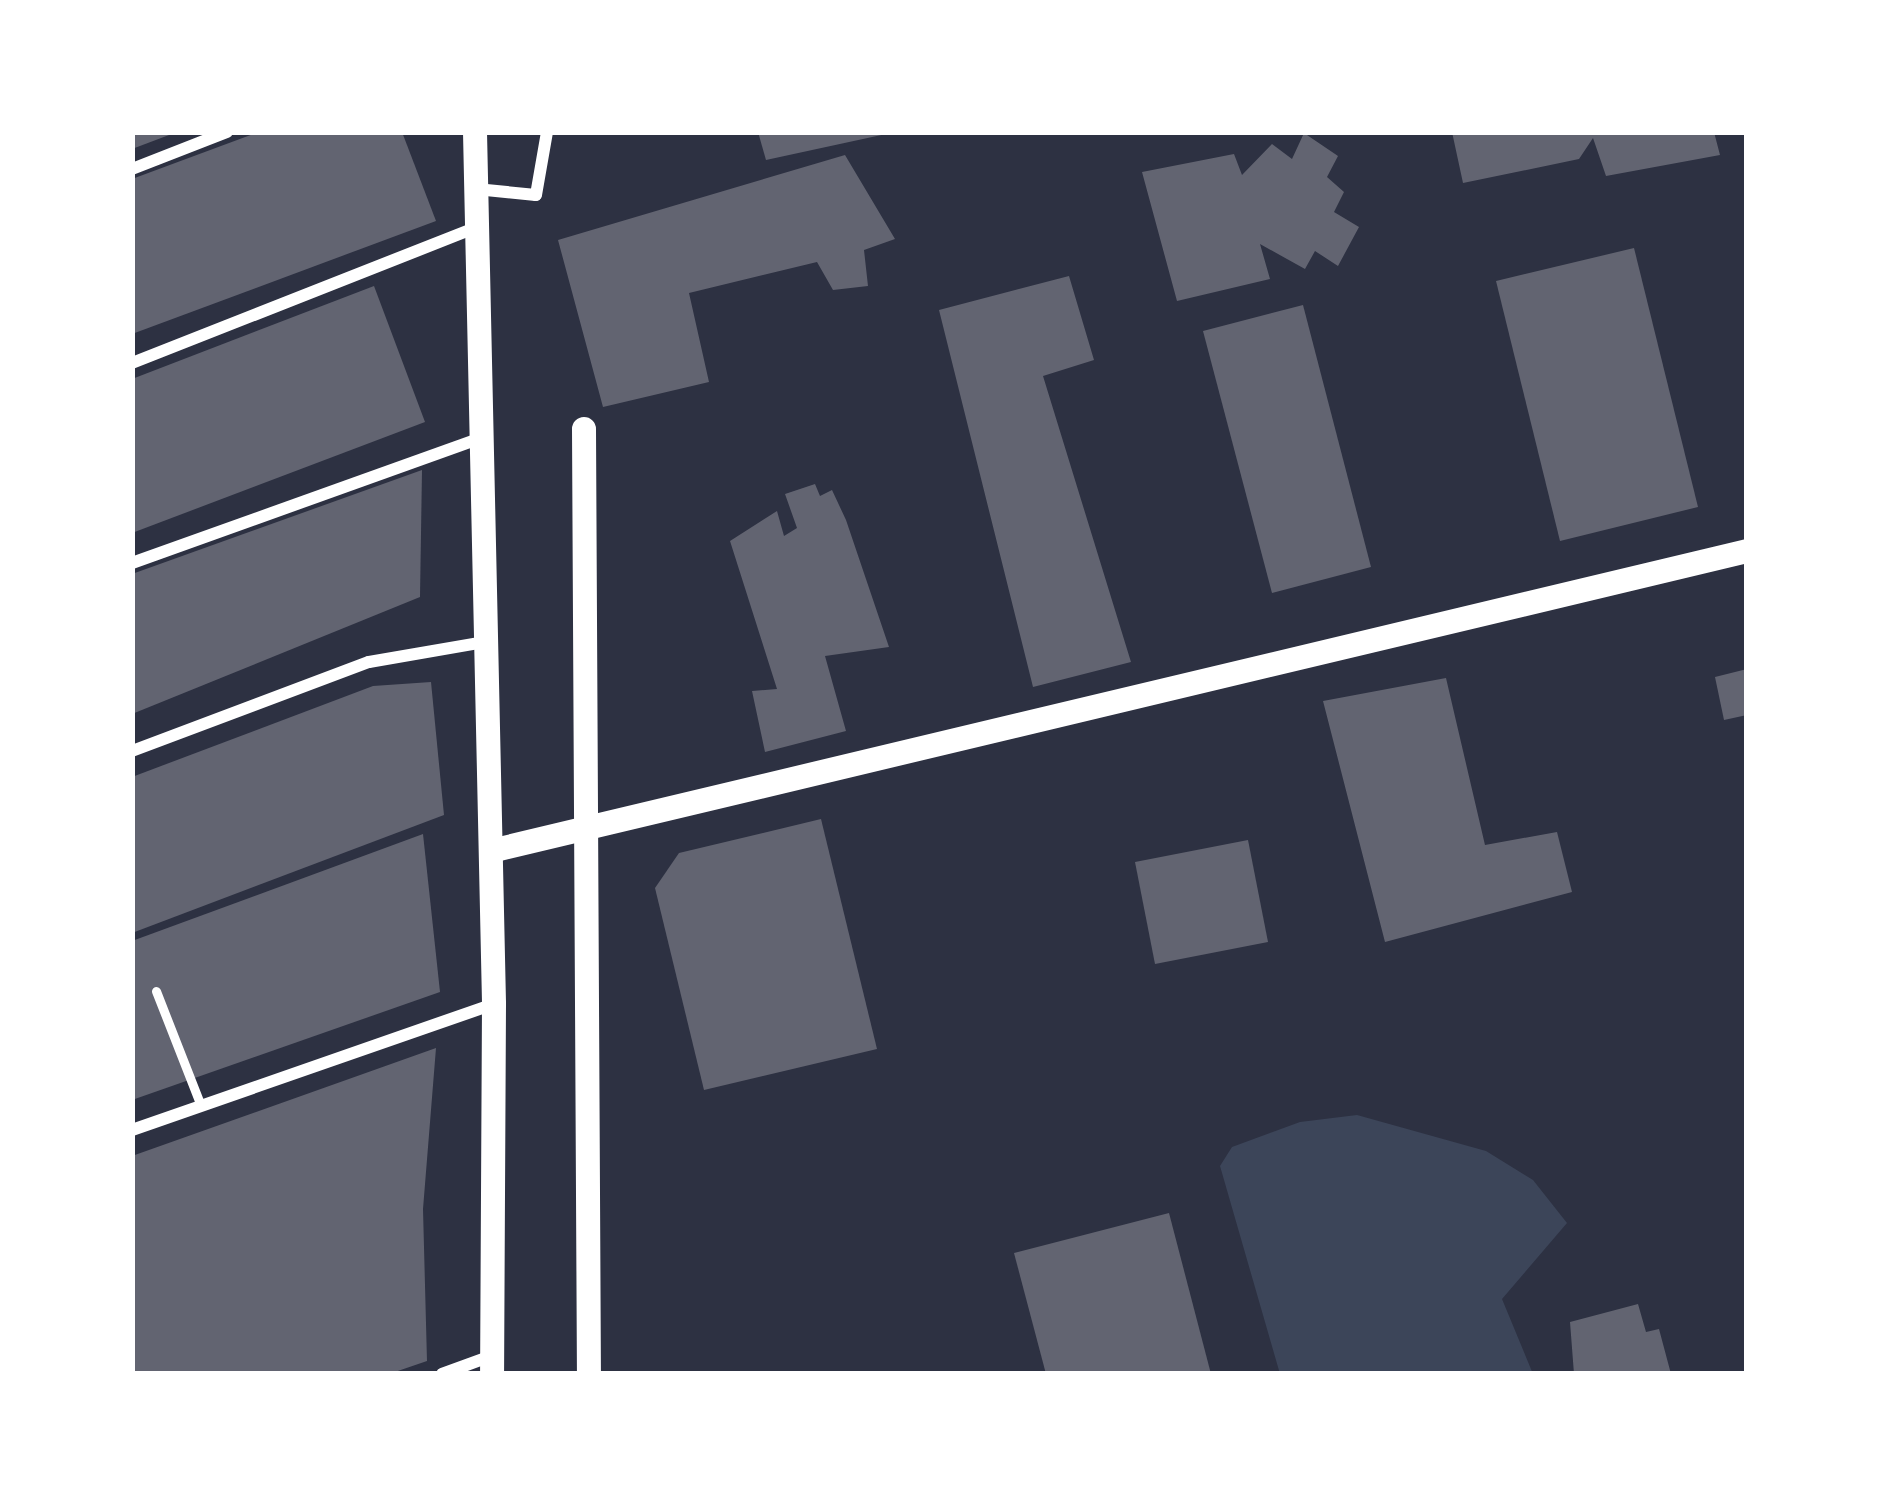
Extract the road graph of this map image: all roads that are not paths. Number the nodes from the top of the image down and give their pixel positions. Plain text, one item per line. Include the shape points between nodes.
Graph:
1 (227, 132) edge
2 (547, 132) edge
3 (473, 138) edge
4 (132, 170) edge
5 (476, 189) junction
6 (478, 227) junction
7 (132, 363) edge
8 (584, 429) dead end
9 (482, 437) junction
10 (1747, 551) edge
11 (132, 563) edge
12 (486, 641) junction
13 (132, 751) edge
14 (590, 827) junction
15 (490, 851) junction
16 (156, 991) dead end
17 (494, 1004) junction
18 (201, 1106) junction
19 (132, 1130) edge
20 (491, 1365) edge
21 (442, 1374) edge
22 (589, 1374) edge

1 - 4 street
2 - 5 street via 536,194
3 - 5 main road
5 - 6 main road
6 - 7 street
6 - 9 main road
8 - 14 main road
9 - 11 street
9 - 12 main road
10 - 14 main road
12 - 13 street via 369,662
12 - 15 main road
14 - 15 main road
14 - 22 main road
15 - 17 main road
16 - 18 lane
17 - 18 street
17 - 20 main road
18 - 19 street
20 - 21 street

